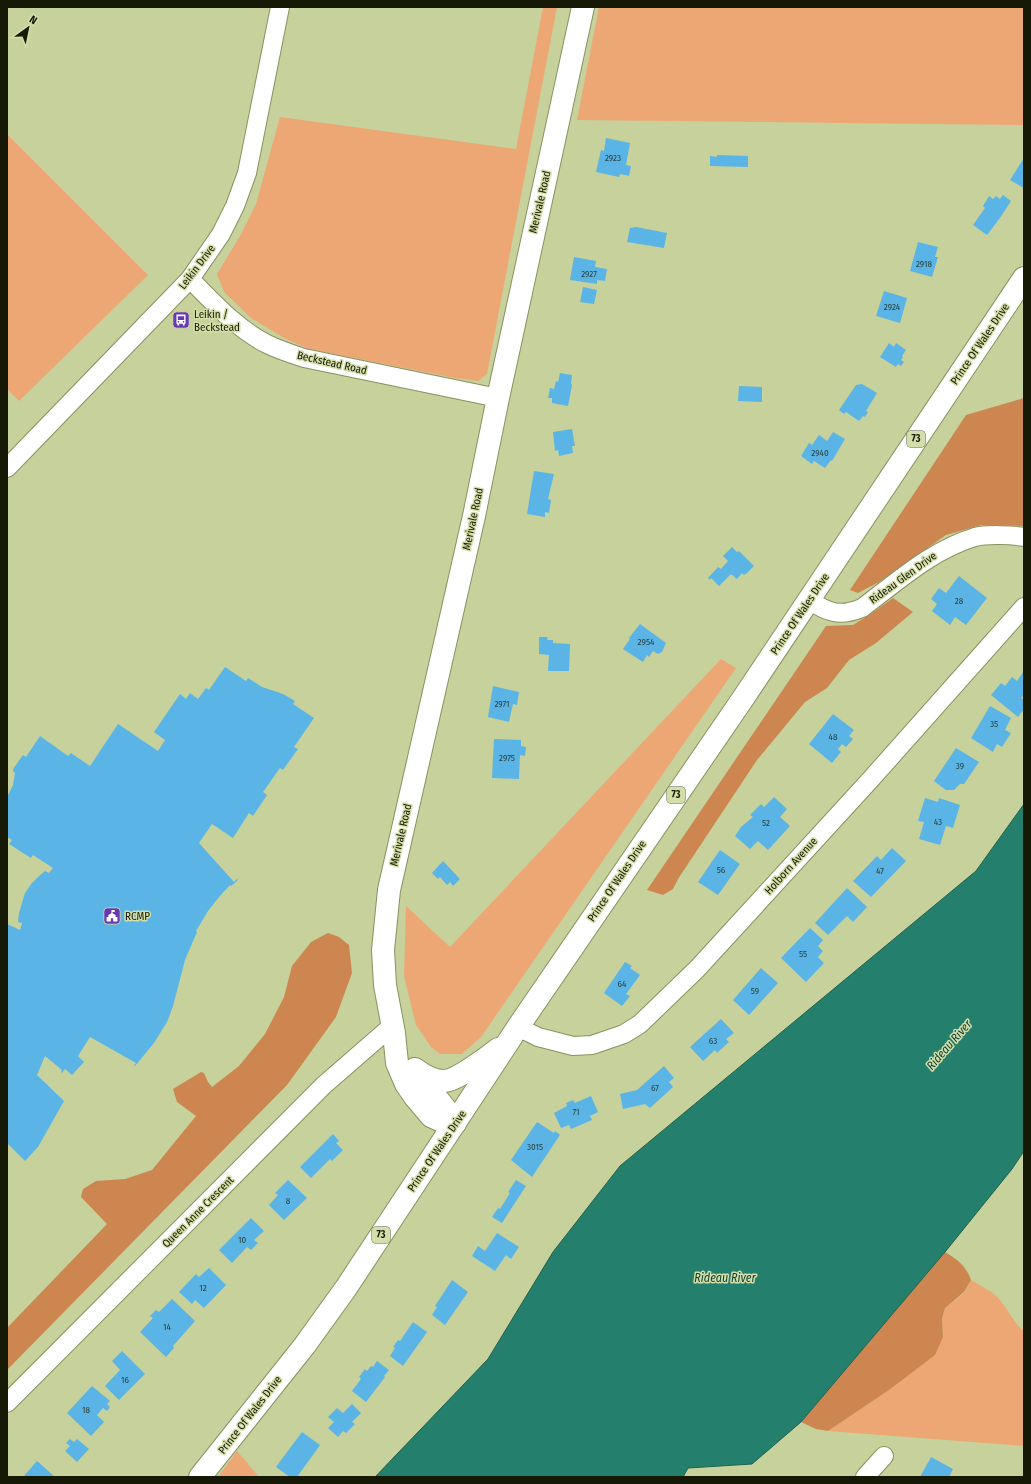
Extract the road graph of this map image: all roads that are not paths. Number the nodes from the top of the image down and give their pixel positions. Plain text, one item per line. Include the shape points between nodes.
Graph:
1 (280, 7) edge
2 (583, 7) edge
3 (1024, 278) edge
4 (190, 279) junction
5 (498, 398) junction
6 (7, 468) edge
7 (1024, 537) edge
8 (809, 600) junction
9 (1024, 607) edge
10 (393, 1029) junction
11 (514, 1032) junction
12 (415, 1069) junction
13 (455, 1122) junction
14 (7, 1403) edge
15 (884, 1456) dead end
16 (200, 1477) edge
17 (865, 1477) edge

1 - 4 street, Leikin Drive via 242,190 221,234
2 - 5 main road, Merivale Road
3 - 8 main road, Prince Of Wales Drive / 73
4 - 5 street, Beckstead Road via 252,336 283,351 304,358
4 - 6 street, Leikin Drive
5 - 10 main road, Merivale Road via 474,516 389,890 383,950 385,985
7 - 8 street, Rideau Glen Drive via 977,536 946,548 920,564 862,608 834,613
8 - 11 main road, Prince Of Wales Drive / 73
9 - 11 street, Holborn Avenue via 697,969 640,1024 624,1034 592,1045 573,1046
10 - 12 main road, Merivale Road
10 - 13 main road, Merivale Road via 397,1063 415,1097 431,1116 444,1122
10 - 14 street, Queen Anne Crescent via 324,1086
11 - 12 main road via 483,1060 448,1081 428,1077
11 - 13 main road, Prince Of Wales Drive / 73
12 - 13 main road, Merivale Road
13 - 16 main road, Prince Of Wales Drive / 73 via 346,1288 305,1345
15 - 17 street

